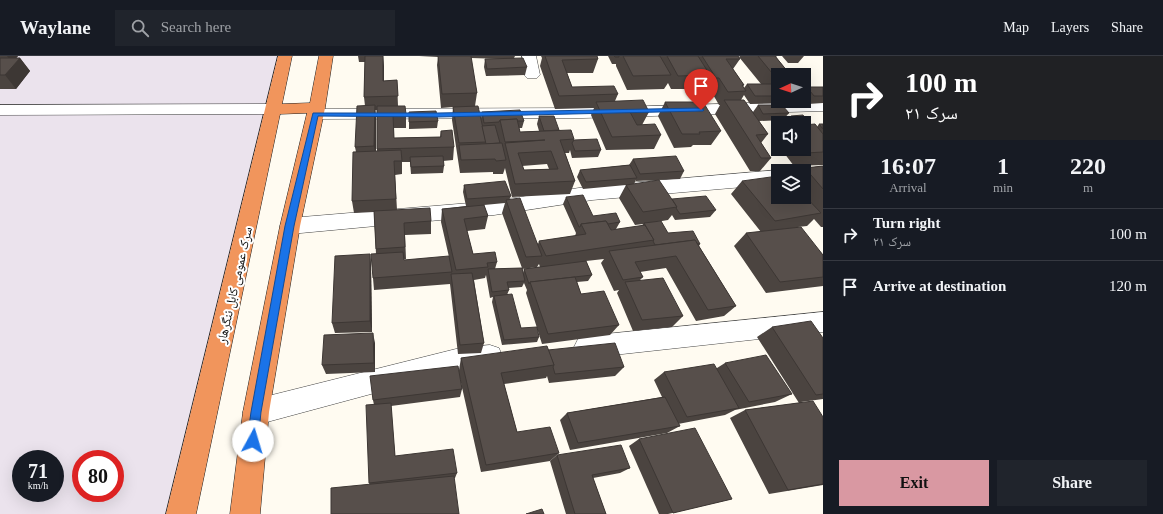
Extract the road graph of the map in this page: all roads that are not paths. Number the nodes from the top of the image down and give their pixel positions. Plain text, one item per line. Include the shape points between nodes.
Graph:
1 (285, 56) edge
2 (326, 56) edge
3 (529, 56) edge
4 (532, 74) dead end
5 (823, 106) edge
6 (274, 109) junction
7 (0, 110) edge
8 (316, 111) junction
9 (771, 178) edge
10 (290, 226) junction
11 (823, 322) edge
12 (562, 349) edge
13 (515, 354) edge
14 (256, 412) junction
15 (181, 514) edge
16 (245, 514) edge

1 - 6 highway, سرک عمومی کابل ننگرهار
2 - 8 highway
3 - 4 street
5 - 8 street via 583,113
6 - 7 street
6 - 8 highway
6 - 15 highway, سرک عمومی کابل ننگرهار
8 - 10 highway
9 - 10 street via 592,193 494,208
10 - 14 highway
11 - 12 street
13 - 14 street via 460,359
14 - 16 highway

